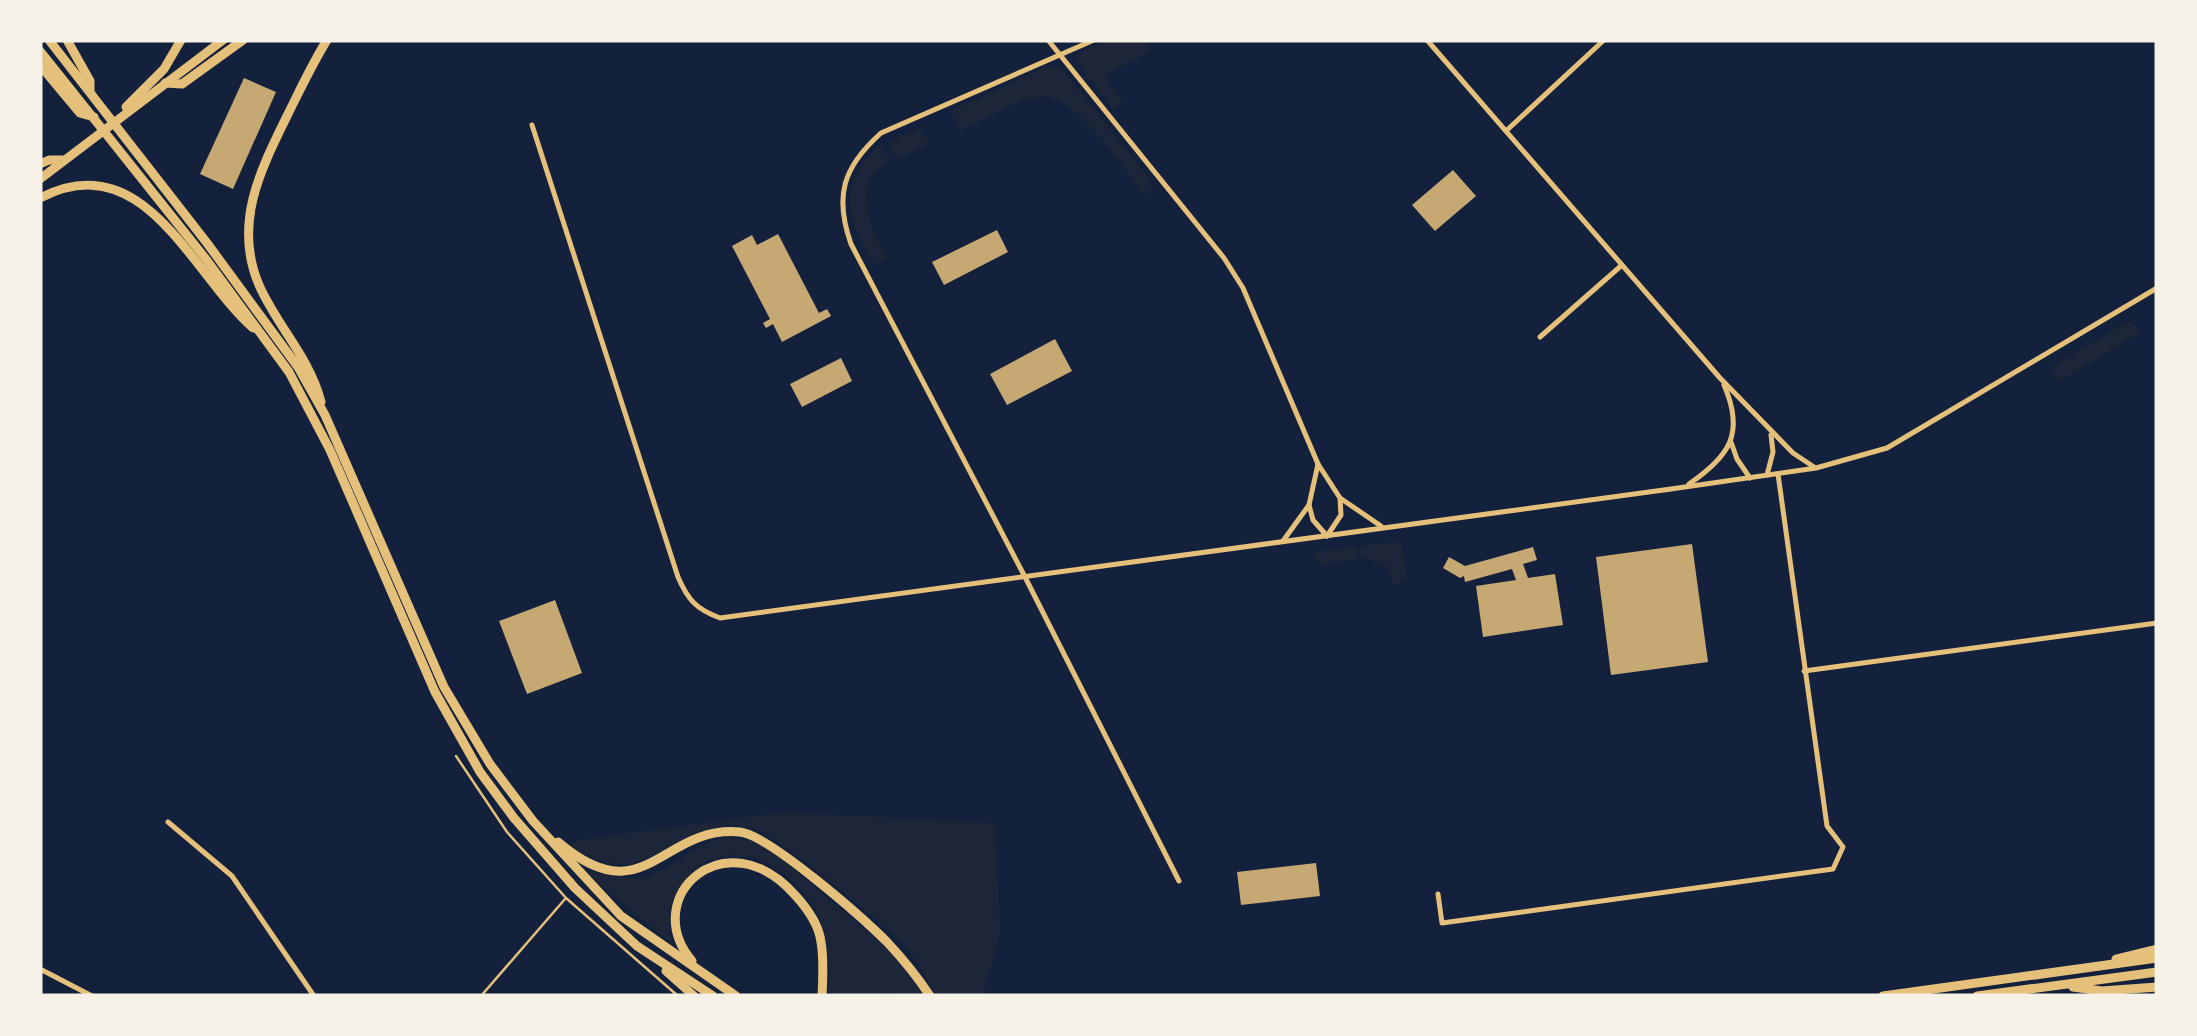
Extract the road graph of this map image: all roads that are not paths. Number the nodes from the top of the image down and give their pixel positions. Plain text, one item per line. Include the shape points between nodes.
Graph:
1 (49, 40) edge
2 (67, 40) edge
3 (181, 40) edge
4 (223, 40) edge
5 (243, 40) edge
6 (326, 40) edge
7 (1048, 40) edge
8 (1094, 40) edge
9 (1427, 40) edge
10 (1604, 40) edge
11 (1061, 56) junction
12 (43, 59) edge
13 (165, 84) junction
14 (90, 95) junction
15 (139, 97) junction
16 (532, 125) dead end
17 (1506, 130) junction
18 (64, 160) junction
19 (40, 164) edge
20 (40, 180) edge
21 (40, 198) edge
22 (1622, 265) junction
23 (2157, 288) edge
24 (1540, 337) dead end
25 (268, 341) junction
26 (1720, 378) junction
27 (325, 414) junction
28 (1771, 432) junction
29 (1731, 442) junction
30 (1318, 464) junction
31 (1816, 468) junction
32 (1778, 474) junction
33 (1767, 475) junction
34 (1750, 478) junction
35 (1686, 486) junction
36 (1340, 498) junction
37 (1309, 504) junction
38 (1382, 526) junction
39 (1327, 536) junction
40 (1282, 541) junction
41 (1025, 576) junction
42 (2157, 623) edge
43 (1804, 670) junction
44 (456, 756) dead end
45 (533, 820) junction
46 (168, 822) dead end
47 (1178, 881) dead end
48 (1438, 894) dead end
49 (566, 898) junction
50 (637, 946) junction
51 (2157, 950) edge
52 (2157, 958) edge
53 (2090, 966) junction
54 (40, 969) edge
55 (2157, 972) edge
56 (704, 975) junction
57 (2055, 986) junction
58 (2157, 987) edge
59 (92, 996) edge
60 (314, 996) edge
61 (480, 996) edge
62 (678, 996) edge
63 (694, 996) edge
64 (712, 996) edge
65 (736, 996) edge
66 (822, 996) edge
67 (930, 996) edge
68 (1883, 996) edge
69 (1976, 996) edge

1 - 14 highway
2 - 14 highway via 90,81
3 - 15 highway
4 - 13 highway
5 - 13 highway via 182,84
6 - 27 highway via 266,158 247,231 260,286 316,381
7 - 11 street
8 - 11 street
9 - 17 street
10 - 17 street
11 - 30 street via 1243,288
11 - 41 street via 881,132 860,152 843,185 841,217 851,244
12 - 25 highway
13 - 15 highway
14 - 27 highway via 270,326
15 - 18 highway
16 - 41 street via 688,600 720,618 745,617
17 - 22 street
18 - 19 highway
18 - 20 highway
21 - 25 highway via 95,183 133,198
22 - 24 street
22 - 26 street
23 - 31 street via 1914,434
25 - 50 highway via 316,422 454,729 514,818 574,888
26 - 28 street
26 - 29 street via 1735,417
27 - 45 highway via 444,687
28 - 31 street
28 - 33 street
29 - 34 street
29 - 35 street via 1710,470
30 - 36 street
30 - 37 street
31 - 32 street
32 - 33 street
32 - 43 street
33 - 34 street
34 - 35 street
35 - 38 street
36 - 38 street
36 - 39 street via 1341,514
37 - 39 street via 1312,520
37 - 40 street
38 - 39 street
39 - 40 street
40 - 41 street
41 - 47 street
42 - 43 street
43 - 48 street via 1827,826 1843,847 1833,869 1442,923
44 - 49 lane via 507,832
45 - 56 highway via 621,916
45 - 67 highway via 578,858 625,872 651,866 693,839 744,832 772,845 885,940
46 - 60 street via 232,876
49 - 61 lane
49 - 62 lane
50 - 63 highway
50 - 64 highway
51 - 53 highway
52 - 53 highway
53 - 68 highway
54 - 59 street
55 - 57 highway
56 - 65 highway
56 - 66 highway via 679,941 676,905 693,878 714,864 742,861 782,880 812,920 821,938
57 - 58 highway
57 - 69 highway

